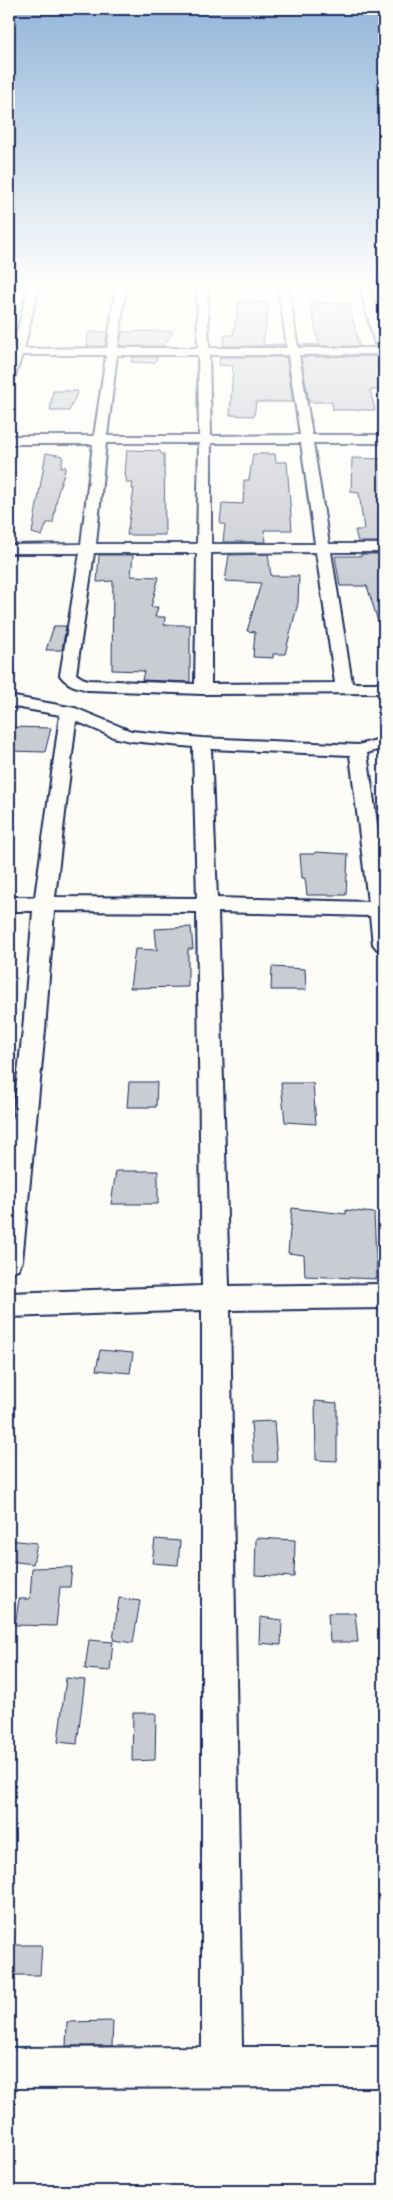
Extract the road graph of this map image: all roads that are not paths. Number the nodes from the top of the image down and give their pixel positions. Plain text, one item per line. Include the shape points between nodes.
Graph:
1 (107, 387) edge
2 (203, 387) edge
3 (300, 387) edge
4 (384, 438) edge
5 (100, 439) junction
6 (9, 440) edge
7 (205, 440) junction
8 (308, 440) junction
9 (88, 548) junction
10 (384, 548) edge
11 (9, 549) edge
12 (204, 549) junction
13 (324, 549) junction
14 (344, 687) junction
15 (384, 688) edge
16 (203, 689) junction
17 (9, 701) edge
18 (69, 712) junction
19 (202, 743) junction
20 (384, 743) edge
21 (358, 750) junction
22 (44, 903) junction
23 (9, 904) edge
24 (208, 905) junction
25 (381, 909) edge
26 (384, 944) edge
27 (9, 1261) edge
28 (384, 1296) edge
29 (216, 1298) junction
30 (9, 1305) edge
31 (222, 2066) junction
32 (384, 2067) edge
33 (9, 2068) edge

1 - 5 street
2 - 7 street
3 - 8 street
4 - 8 street
5 - 6 street
5 - 7 street
5 - 9 street
7 - 8 street
7 - 12 street
8 - 13 street
9 - 11 street
9 - 12 street
9 - 16 street via 68,675 76,682 88,685
10 - 13 street
12 - 13 street
12 - 16 street
13 - 14 street
14 - 15 street
14 - 16 street
17 - 18 street
18 - 19 street via 125,735
18 - 22 street
19 - 21 street
19 - 24 street
20 - 21 street
21 - 25 street
22 - 23 street
22 - 24 street
22 - 27 street
24 - 25 street
24 - 29 street
25 - 26 street
28 - 29 street
29 - 30 street
29 - 31 street
31 - 32 street
31 - 33 street

